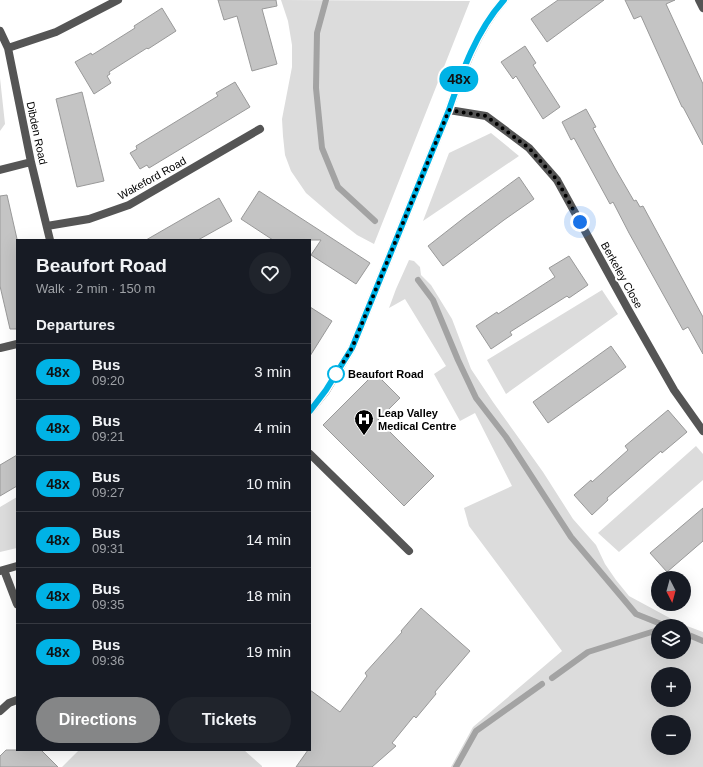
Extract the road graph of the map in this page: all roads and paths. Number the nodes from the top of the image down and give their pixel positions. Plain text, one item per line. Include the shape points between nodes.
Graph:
1 (118, 0) edge
2 (699, 0) edge
3 (500, 1) edge
4 (703, 8) edge
5 (0, 31) edge
6 (8, 48) junction
7 (449, 110) junction
8 (260, 129) dead end
9 (31, 162) junction
10 (0, 170) edge
11 (47, 226) junction
12 (50, 239) edge
13 (16, 344) edge
14 (0, 348) edge
15 (311, 410) edge
16 (703, 431) edge
17 (311, 455) edge
18 (409, 551) dead end
19 (16, 566) edge
20 (2, 570) edge
21 (16, 602) edge
22 (16, 700) edge
23 (0, 711) edge

1 - 6 street via 56,32
2 - 4 street
3 - 7 street via 480,34 461,74
5 - 6 street, Dibden Road
6 - 9 street, Dibden Road
7 - 15 street via 352,348
7 - 16 street, Berkeley Close via 486,116 529,148 557,180 674,390
8 - 11 street, Wakeford Road via 129,206 89,218
9 - 10 street
9 - 11 street, Dibden Road
11 - 12 street, Dibden Road
13 - 14 street
17 - 18 street
19 - 20 street
20 - 21 street
22 - 23 street

